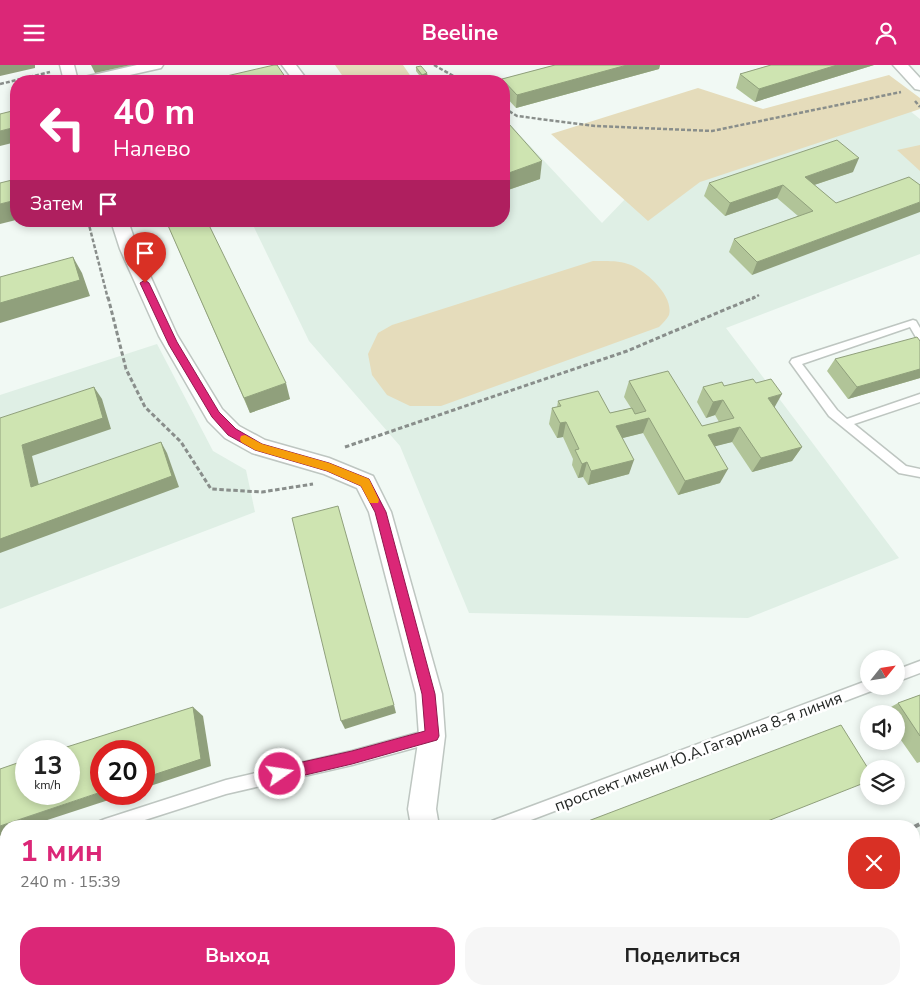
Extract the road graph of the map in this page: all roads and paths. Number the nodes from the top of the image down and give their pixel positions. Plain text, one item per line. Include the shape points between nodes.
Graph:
1 (156, 65) edge
2 (434, 65) edge
3 (900, 65) edge
4 (68, 72) edge
5 (51, 75) edge
6 (112, 75) edge
7 (452, 75) edge
8 (914, 88) edge
9 (510, 112) edge
10 (90, 227) edge
11 (121, 227) edge
12 (759, 295) dead end
13 (917, 322) edge
14 (920, 337) edge
15 (920, 397) edge
16 (846, 423) junction
17 (345, 447) dead end
18 (920, 473) edge
19 (315, 483) dead end
20 (920, 667) edge
21 (905, 673) edge
22 (860, 690) edge
23 (432, 736) junction
24 (124, 820) edge
25 (424, 820) edge
26 (514, 820) edge

1 - 6 street
2 - 7 path
3 - 8 street
4 - 5 path
8 - 9 path via 712,131 595,126 517,116
10 - 19 path via 126,369 145,407 181,442 211,489 240,493
11 - 23 street via 168,336 216,415 232,432 259,447 329,467 365,483 380,512 429,694
12 - 17 path via 626,351
13 - 14 lane
13 - 16 lane via 795,362 833,413
15 - 16 lane
16 - 18 lane via 903,470
20 - 21 lane
22 - 26 lane, проспект имени Ю.А.Гагарина 8-я линия
23 - 24 lane via 226,787
23 - 25 street via 422,809

